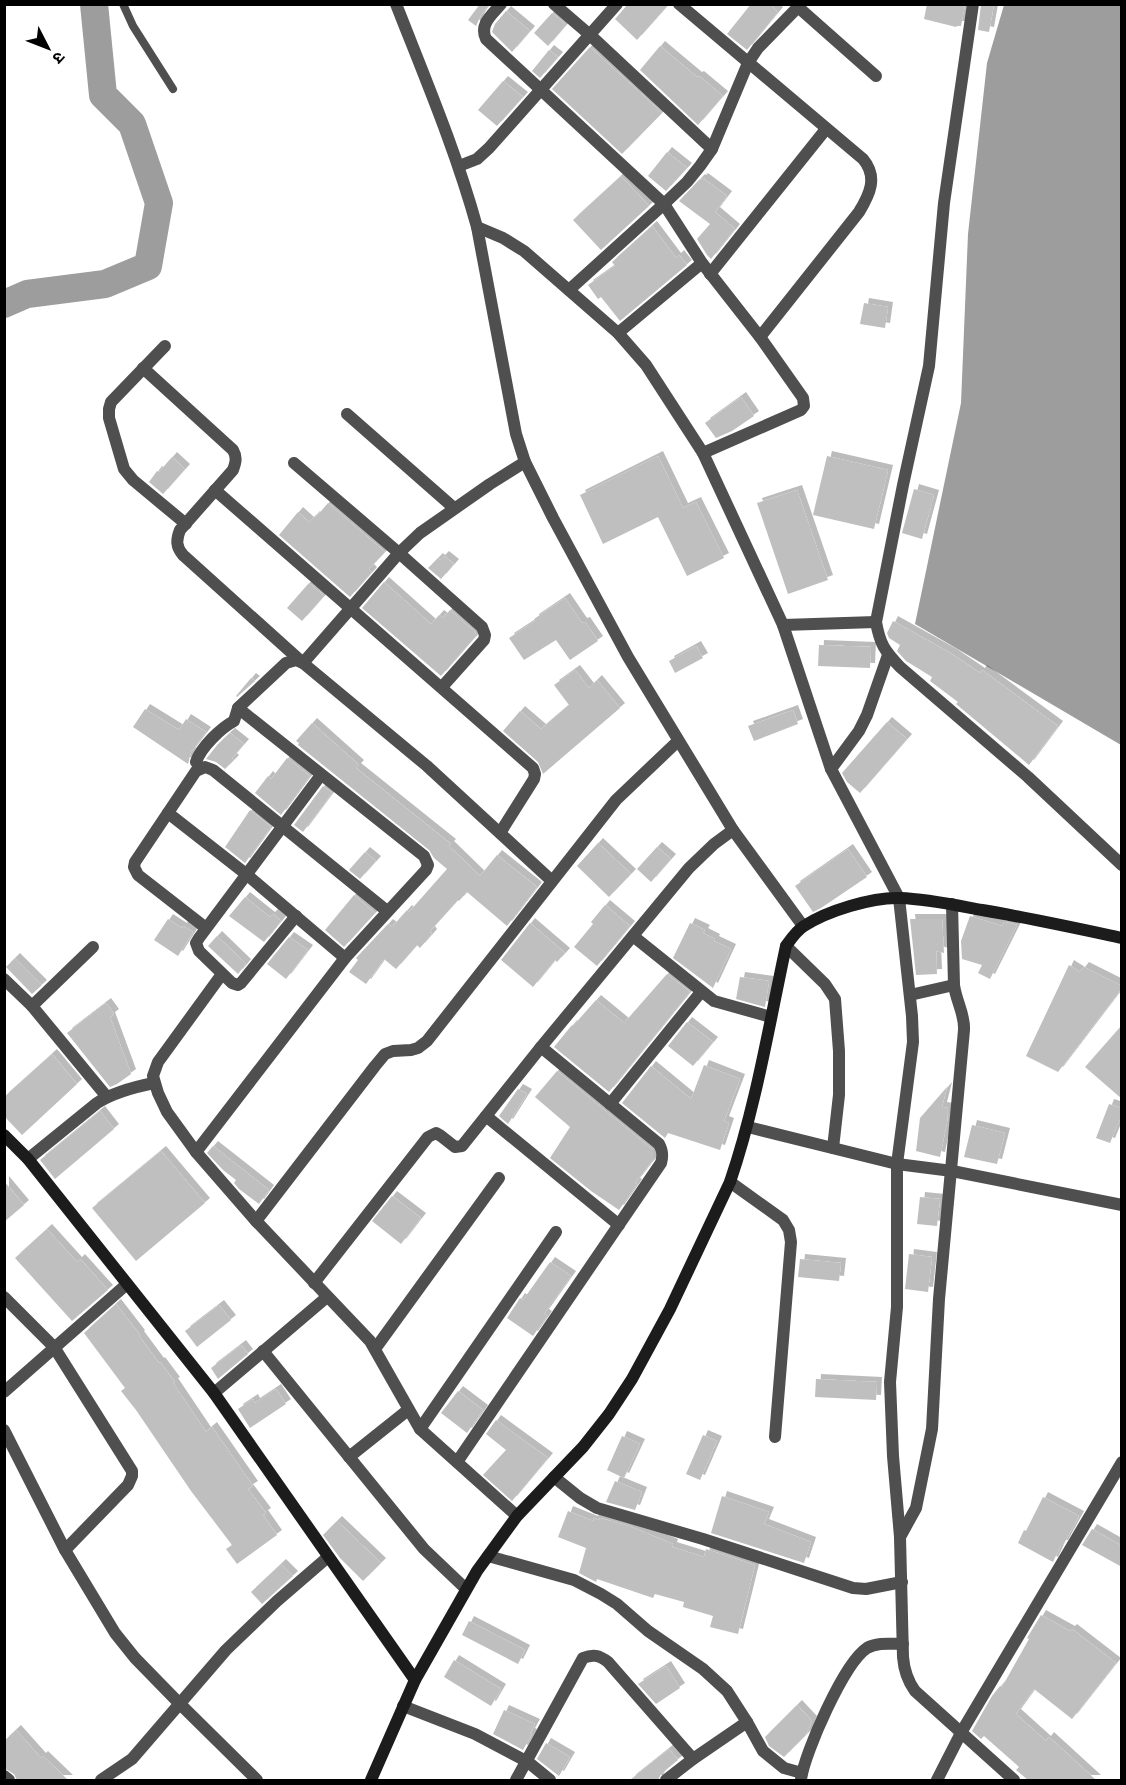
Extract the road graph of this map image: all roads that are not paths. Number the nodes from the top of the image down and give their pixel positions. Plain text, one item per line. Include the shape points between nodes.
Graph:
1 (123, 4) edge
2 (396, 4) edge
3 (501, 4) edge
4 (554, 4) edge
5 (616, 4) edge
6 (679, 4) edge
7 (973, 4) edge
8 (799, 6) edge
9 (590, 34) junction
10 (748, 63) junction
11 (876, 76) dead end
12 (172, 89) dead end
13 (542, 90) junction
14 (826, 129) junction
15 (712, 149) junction
16 (459, 166) junction
17 (664, 204) junction
18 (477, 227) junction
19 (702, 263) junction
20 (710, 274) junction
21 (569, 290) junction
22 (618, 333) junction
23 (760, 337) junction
24 (165, 346) dead end
25 (143, 368) junction
26 (346, 414) dead end
27 (702, 453) junction
28 (525, 462) junction
29 (294, 464) dead end
30 (215, 490) junction
31 (454, 508) junction
32 (186, 524) junction
33 (399, 553) junction
34 (352, 608) junction
35 (876, 622) junction
36 (783, 625) junction
37 (888, 655) junction
38 (303, 663) junction
39 (442, 687) junction
40 (238, 708) junction
41 (678, 741) junction
42 (196, 762) dead end
43 (831, 769) junction
44 (321, 775) junction
45 (168, 813) junction
46 (281, 826) junction
47 (733, 830) junction
48 (500, 833) junction
49 (1122, 865) edge
50 (246, 874) junction
51 (552, 881) junction
52 (899, 898) junction
53 (952, 904) junction
54 (387, 911) junction
55 (296, 916) junction
56 (803, 926) junction
57 (206, 927) junction
58 (633, 936) junction
59 (1122, 938) edge
60 (786, 946) junction
61 (93, 947) dead end
62 (345, 958) junction
63 (222, 974) junction
64 (4, 979) edge
65 (954, 985) junction
66 (701, 992) junction
67 (910, 995) junction
68 (32, 1006) junction
69 (771, 1017) junction
70 (541, 1047) junction
71 (149, 1084) junction
72 (107, 1097) junction
73 (610, 1104) junction
74 (486, 1116) junction
75 (748, 1126) junction
76 (4, 1135) edge
77 (833, 1148) junction
78 (196, 1152) junction
79 (28, 1159) junction
80 (897, 1164) junction
81 (952, 1171) junction
82 (499, 1178) dead end
83 (730, 1182) junction
84 (1122, 1205) edge
85 (256, 1221) junction
86 (620, 1225) junction
87 (556, 1232) dead end
88 (314, 1283) junction
89 (127, 1284) junction
90 (4, 1297) edge
91 (327, 1297) junction
92 (54, 1347) junction
93 (375, 1349) junction
94 (263, 1351) junction
95 (4, 1392) edge
96 (213, 1393) junction
97 (408, 1410) junction
98 (420, 1429) junction
99 (4, 1430) edge
100 (775, 1437) dead end
101 (349, 1457) junction
102 (457, 1462) junction
103 (1122, 1462) edge
104 (554, 1477) junction
105 (517, 1516) junction
106 (900, 1537) junction
107 (65, 1550) junction
108 (488, 1556) junction
109 (328, 1557) junction
110 (902, 1582) junction
111 (466, 1589) junction
112 (903, 1644) junction
113 (415, 1680) junction
114 (179, 1703) junction
115 (403, 1706) junction
116 (747, 1722) junction
117 (962, 1731) junction
118 (693, 1759) junction
119 (528, 1762) junction
120 (4, 1776) edge
121 (801, 1777) edge
122 (9, 1780) edge
123 (101, 1780) edge
124 (257, 1780) edge
125 (371, 1780) edge
126 (516, 1780) edge
127 (550, 1780) edge
128 (666, 1780) edge
129 (938, 1780) edge
130 (1014, 1780) edge

1 - 12 lane
2 - 16 street
3 - 13 street via 485,23 483,33
4 - 9 street
5 - 9 street
6 - 10 street
7 - 35 street via 944,203 929,366
8 - 10 street
8 - 11 street
9 - 13 street
9 - 15 street
10 - 14 street
10 - 15 street
13 - 16 street via 477,159
13 - 17 street
14 - 20 street
14 - 23 street via 868,165 868,199
15 - 17 street
16 - 18 street
17 - 19 street
17 - 21 street
18 - 21 street via 524,251
18 - 28 street via 512,415
19 - 20 street
19 - 22 street
20 - 23 street
21 - 22 street
22 - 27 street via 646,365
23 - 27 street via 803,398 804,406
24 - 25 street
25 - 30 street via 233,450 233,470
25 - 32 street via 111,402 109,418 124,469
26 - 31 street
27 - 36 street
28 - 31 street
28 - 41 street via 628,657
29 - 33 street
30 - 32 street
30 - 34 street
31 - 33 street
32 - 38 street via 177,536 178,550
33 - 34 street
33 - 39 street via 482,627 485,635
34 - 38 street
34 - 39 street
35 - 36 street
35 - 37 street via 880,642
36 - 43 street
37 - 43 street via 867,715
37 - 49 street
38 - 40 street via 286,663
38 - 48 street via 427,766
39 - 48 street via 533,768 534,778
40 - 42 street via 234,721 224,726
40 - 44 street
41 - 47 street
41 - 51 street via 616,800
43 - 52 street
44 - 46 street
44 - 54 street via 428,861 426,870
45 - 46 street via 196,771 205,767
45 - 50 street
45 - 57 street via 135,862 135,871
46 - 50 street
46 - 54 street
47 - 56 street
47 - 58 street via 689,868
48 - 51 street
50 - 55 street
50 - 57 street
51 - 85 street via 427,1041 411,1050 385,1054
52 - 53 main road
52 - 56 main road via 848,908
52 - 67 street
53 - 59 main road
53 - 65 street
54 - 62 street
55 - 62 street
55 - 63 street via 241,983 235,984
56 - 60 main road
57 - 63 street via 196,946
58 - 66 street
58 - 70 street
60 - 69 main road
60 - 77 street via 835,999 839,1095
61 - 68 street
62 - 78 street
63 - 71 street via 158,1062
64 - 68 street
65 - 67 street
65 - 81 street via 965,1018
66 - 69 street via 724,1005
66 - 73 street
67 - 80 street via 913,1042
68 - 72 street
69 - 75 main road
70 - 73 street
70 - 74 street
71 - 72 street
71 - 78 street
72 - 79 street
73 - 86 street via 659,1144 663,1156
74 - 86 street
74 - 88 street via 458,1148 436,1133 428,1137
75 - 77 street
75 - 83 main road
76 - 79 main road
77 - 80 street
78 - 85 street
79 - 89 main road
80 - 81 street
80 - 106 street via 897,1307 890,1382
81 - 84 street
81 - 106 street via 939,1299 932,1429 916,1508
82 - 93 street
83 - 100 street via 783,1220 789,1230
83 - 104 main road via 632,1379 590,1439
85 - 88 street
86 - 102 street
87 - 98 street
88 - 91 street
89 - 92 street
89 - 96 main road
90 - 92 street
91 - 93 street
91 - 94 street
92 - 95 street
92 - 107 street via 132,1471 129,1485
93 - 97 street
94 - 96 street
94 - 101 street
96 - 109 main road
97 - 98 street
97 - 101 street
98 - 102 street
99 - 107 street
101 - 111 street via 424,1549
102 - 105 street
103 - 117 street
104 - 105 main road
104 - 110 street via 597,1508 854,1588
105 - 108 main road
106 - 110 street
107 - 114 street via 115,1633
108 - 111 main road
108 - 116 street via 574,1580 617,1604 703,1669 727,1691
109 - 113 main road
109 - 114 street via 247,1629
110 - 112 street
111 - 113 main road
112 - 117 street via 904,1670 909,1682
112 - 121 street via 867,1648 848,1670 813,1739
113 - 115 main road
114 - 123 street via 132,1759
114 - 124 street
115 - 119 street via 475,1734
115 - 125 main road
116 - 118 street
116 - 121 street via 763,1751
117 - 129 street
117 - 130 street
118 - 119 street via 608,1662 596,1655 582,1659
118 - 128 street
119 - 126 street
119 - 127 street
120 - 122 street

